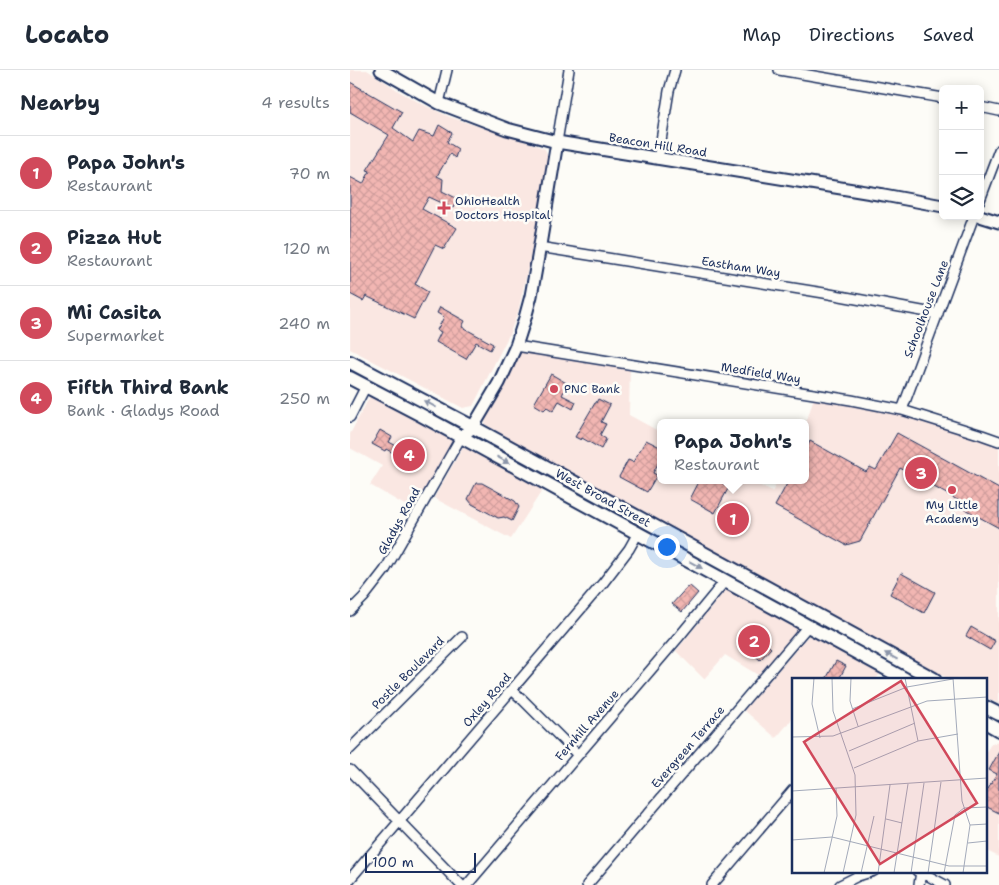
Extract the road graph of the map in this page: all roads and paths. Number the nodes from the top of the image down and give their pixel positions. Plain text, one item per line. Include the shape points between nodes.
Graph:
1 (381, 70) edge
2 (447, 70) edge
3 (569, 70) edge
4 (675, 70) edge
5 (779, 70) edge
6 (939, 97) edge
7 (439, 103) junction
8 (984, 108) edge
9 (999, 111) edge
10 (557, 142) junction
11 (999, 150) edge
12 (658, 159) junction
13 (984, 189) edge
14 (939, 205) edge
15 (984, 217) edge
16 (973, 220) edge
17 (999, 222) edge
18 (539, 247) junction
19 (938, 314) junction
20 (516, 346) junction
21 (350, 362) edge
22 (350, 378) edge
23 (366, 386) junction
24 (902, 410) junction
25 (350, 418) edge
26 (473, 427) junction
27 (460, 437) junction
28 (999, 442) edge
29 (548, 485) junction
30 (654, 526) junction
31 (638, 534) junction
32 (724, 581) junction
33 (350, 611) edge
34 (826, 620) junction
35 (808, 626) junction
36 (462, 637) dead end
37 (889, 675) edge
38 (932, 678) edge
39 (512, 690) junction
40 (995, 709) edge
41 (989, 726) edge
42 (350, 749) edge
43 (578, 754) junction
44 (350, 770) edge
45 (792, 791) edge
46 (400, 821) junction
47 (871, 872) edge
48 (920, 872) edge
49 (922, 872) edge
50 (350, 879) edge
51 (461, 885) edge
52 (467, 885) edge
53 (588, 885) edge
54 (712, 885) edge
55 (840, 885) edge
56 (920, 885) edge
57 (945, 885) edge

1 - 7 street, Beacon Hill Road
2 - 7 street
3 - 10 street
4 - 12 street
5 - 6 street
7 - 10 street, Beacon Hill Road via 507,129
8 - 9 street
10 - 12 street, Beacon Hill Road
10 - 18 street
11 - 13 street
12 - 14 street, Beacon Hill Road
15 - 17 street
16 - 19 street, Schoolhouse Lane
18 - 19 street, Eastham Way
18 - 20 street via 531,296
19 - 24 street, Schoolhouse Lane
20 - 24 street, Medfield Way
20 - 26 street
26 -> 21 main road, West Broad Street
22 - 23 main road, West Broad Street
23 - 25 street
23 - 27 main road, West Broad Street
24 - 28 street, Medfield Way
26 - 27 street
26 - 30 main road, West Broad Street
27 -> 29 main road, West Broad Street
27 - 33 street, Gladys Road via 386,570
29 - 30 main road via 566,488 644,527
29 - 31 main road, West Broad Street
30 - 34 main road, West Broad Street
31 -> 32 main road, West Broad Street
31 - 39 street, Oxley Road via 603,583
32 - 34 main road via 735,580 745,584 812,620
32 - 35 main road, West Broad Street
32 - 43 street, Fernhill Avenue
38 -> 34 main road, West Broad Street
35 - 37 main road, West Broad Street
35 - 53 street, Evergreen Terrace
36 - 42 street, Postle Boulevard
39 - 43 street
39 - 46 street, Oxley Road
40 - 41 street
43 - 52 street, Fernhill Avenue
44 - 46 street
45 - 54 street
46 - 50 street, Oxley Road
46 - 51 street
47 - 55 street
48 - 56 street
49 - 57 street

